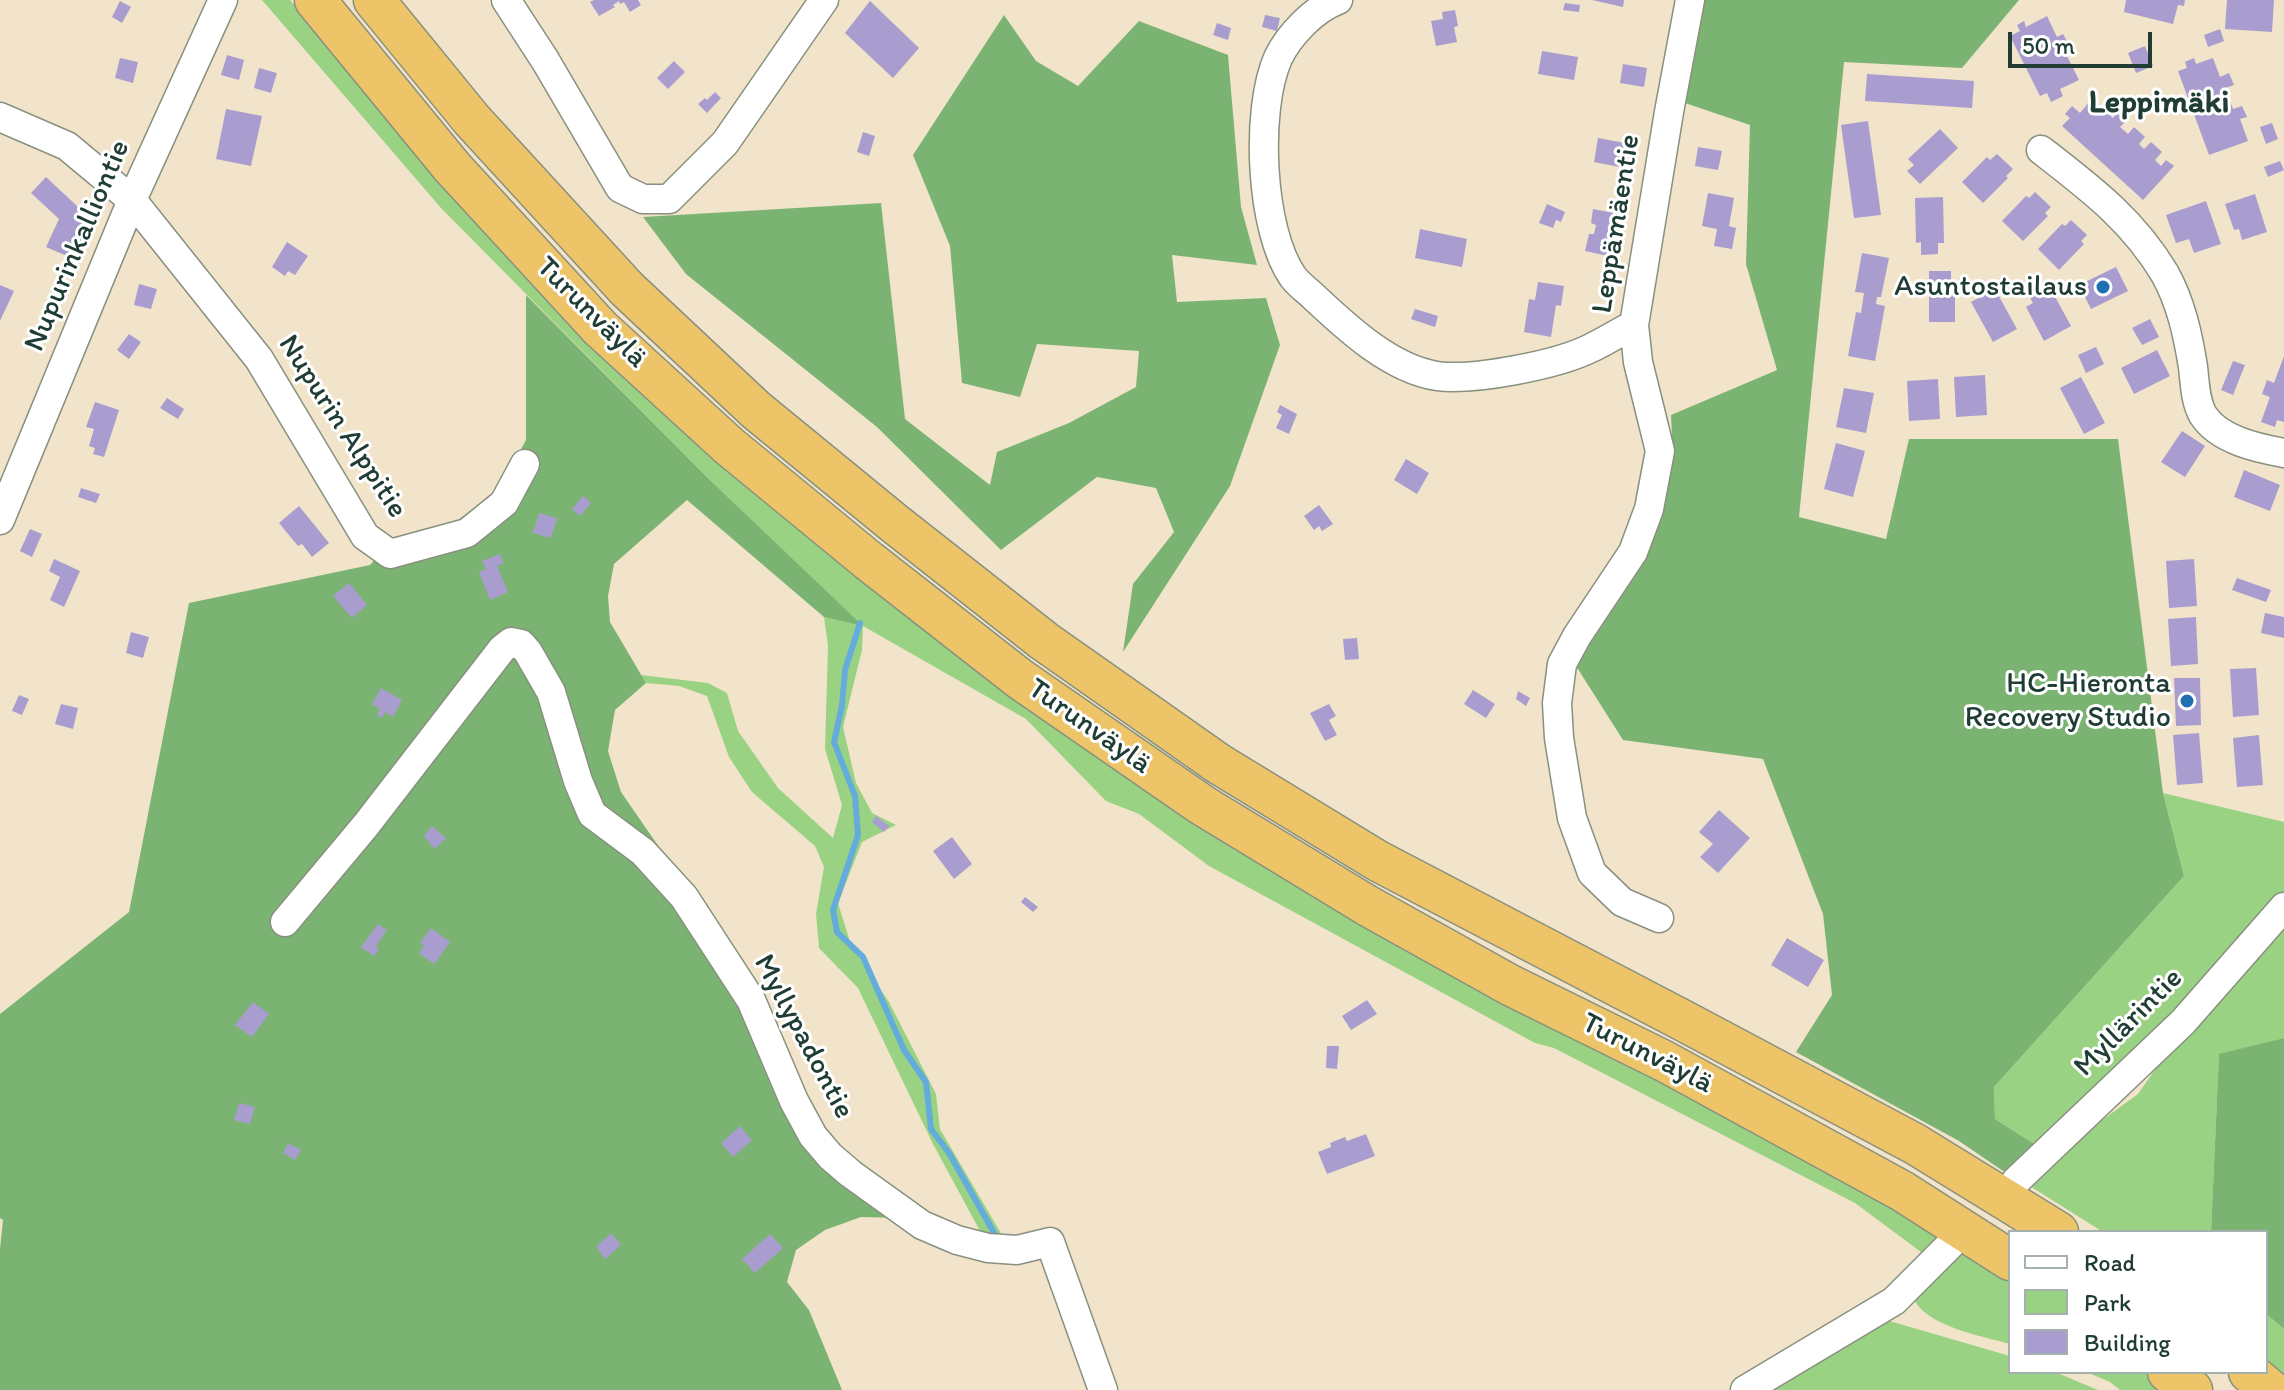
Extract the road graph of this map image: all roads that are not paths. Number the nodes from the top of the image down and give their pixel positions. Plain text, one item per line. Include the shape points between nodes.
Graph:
1 (223, 0) edge
2 (315, 0) edge
3 (374, 0) edge
4 (506, 0) edge
5 (824, 0) edge
6 (1338, 0) edge
7 (1690, 0) edge
8 (0, 117) edge
9 (2041, 150) dead end
10 (132, 200) junction
11 (1634, 325) junction
12 (2284, 453) edge
13 (525, 464) dead end
14 (0, 520) edge
15 (2284, 907) edge
16 (1659, 918) dead end
17 (285, 922) dead end
18 (2016, 1181) dead end
19 (2055, 1230) edge
20 (1950, 1245) dead end
21 (2008, 1259) edge
22 (2171, 1374) edge
23 (2251, 1374) edge
24 (1103, 1390) edge
25 (1745, 1390) edge
26 (2192, 1390) edge
27 (2270, 1390) edge

1 - 10 street, Nupurinkalliontie
2 - 21 highway, Turunväylä via 452,167 600,328 741,456 1020,679 1202,805 1368,906 1902,1191
3 - 19 highway, Turunväylä via 472,120 627,289 756,410 1044,641 1219,764 1378,861 1915,1144
4 - 5 street via 620,188 643,199 669,199 725,143
6 - 11 street via 1308,19 1289,41 1266,97 1267,201 1276,240 1293,277 1379,351 1434,376 1466,377 1558,361
7 - 11 street, Leppämäentie
8 - 10 street via 67,146
9 - 12 street via 2102,197 2141,238 2164,273 2186,330 2202,413 2233,438
10 - 13 street, Nupurin Alppitie via 259,359 365,536 390,554 467,533 504,503
10 - 14 street, Nupurinkalliontie
11 - 16 street, Leppämäentie via 1660,451 1655,480 1633,552 1562,664 1557,703 1572,818 1592,873 1622,902
15 - 18 street, Myllärintie via 2183,1022
17 - 24 street, Myllypadontie via 502,649 511,642 521,644 551,692 592,814 643,852 684,897 751,1000 813,1136 851,1174 922,1225 988,1248 1017,1250 1050,1242
20 - 25 street via 1894,1301
22 - 26 highway
23 - 27 highway

